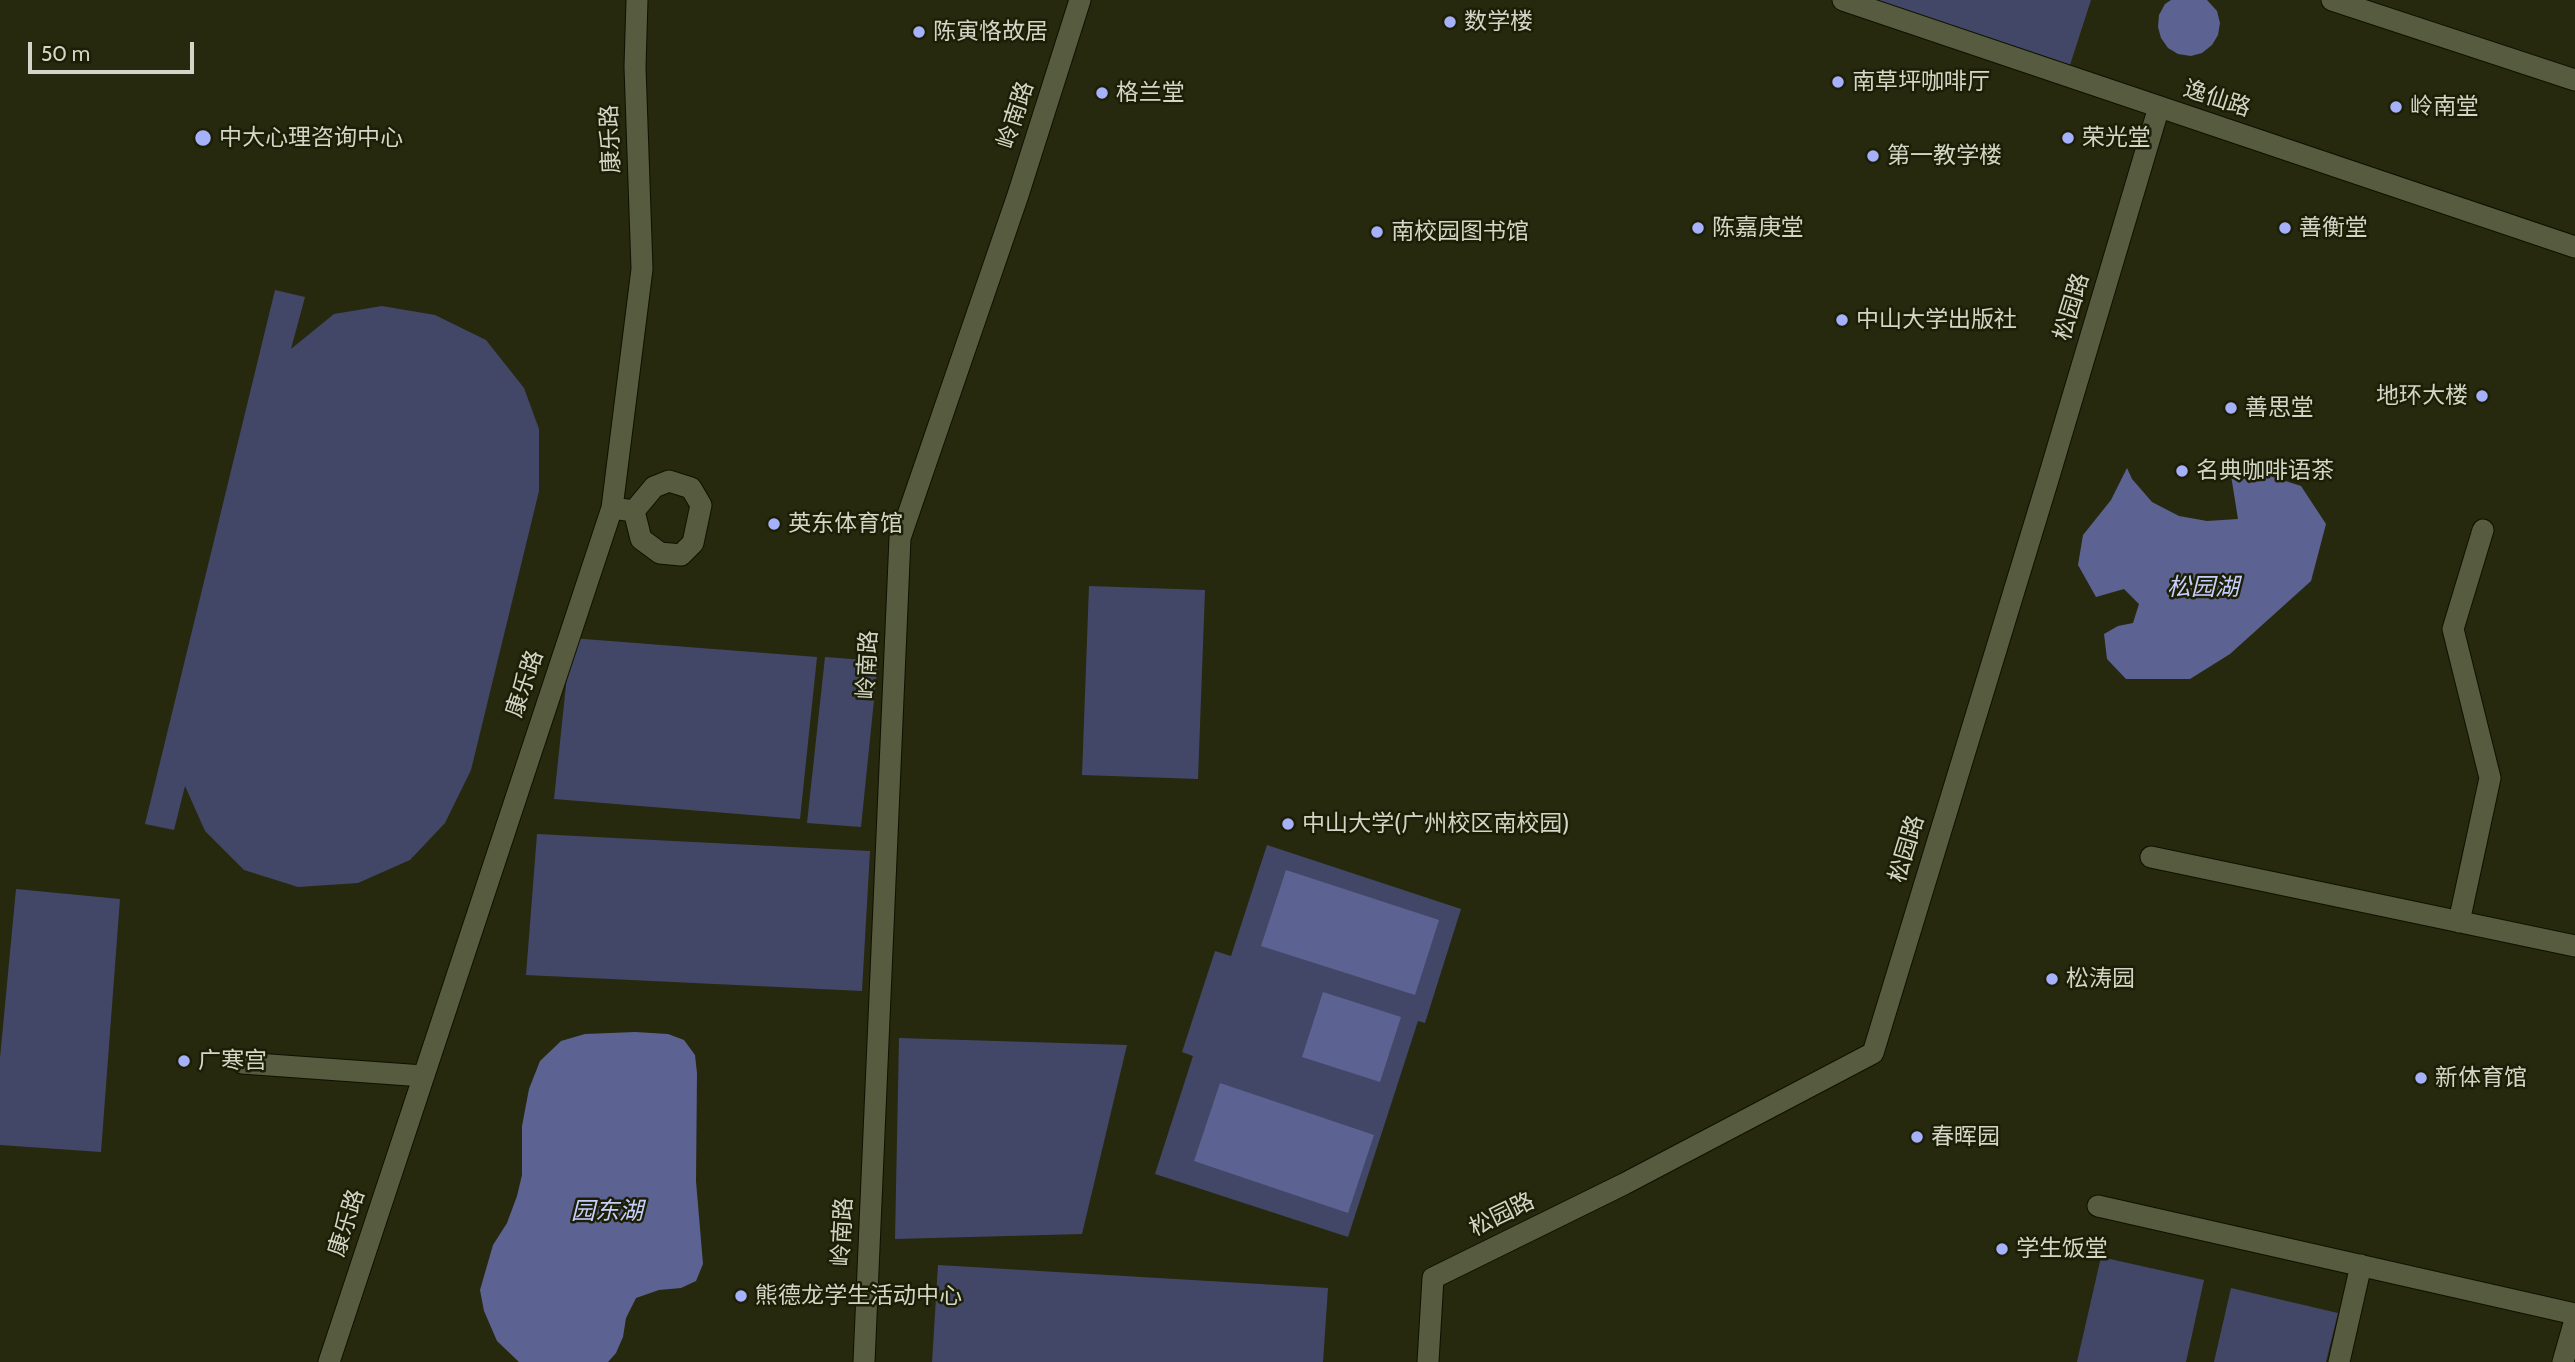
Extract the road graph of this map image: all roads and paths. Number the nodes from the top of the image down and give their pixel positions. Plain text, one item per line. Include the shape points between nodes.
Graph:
1 (637, 0) edge
2 (1080, 0) edge
3 (1843, 0) edge
4 (2332, 0) edge
5 (2575, 80) edge
6 (2159, 107) junction
7 (2575, 247) edge
8 (612, 508) junction
9 (634, 511) dead end
10 (2483, 530) dead end
11 (2151, 857) dead end
12 (2459, 922) junction
13 (2575, 946) edge
14 (242, 1063) dead end
15 (423, 1076) junction
16 (2098, 1206) dead end
17 (2361, 1265) junction
18 (2575, 1314) edge
19 (2575, 1320) edge
20 (329, 1362) edge
21 (864, 1362) edge
22 (1429, 1362) edge
23 (2339, 1362) edge
24 (2563, 1362) edge

1 - 8 street, 康乐路 via 642,269
2 - 21 street, 岭南路 via 900,538
3 - 6 street, 逸仙路
4 - 5 street
6 - 7 street, 逸仙路
6 - 22 street, 松园路 via 1872,1053 1433,1278
8 - 9 street
8 - 15 street, 康乐路
10 - 12 street via 2454,629 2490,778
11 - 12 street
12 - 13 street
14 - 15 street
15 - 20 street, 康乐路
16 - 17 street
17 - 18 street
17 - 23 street
19 - 24 street

